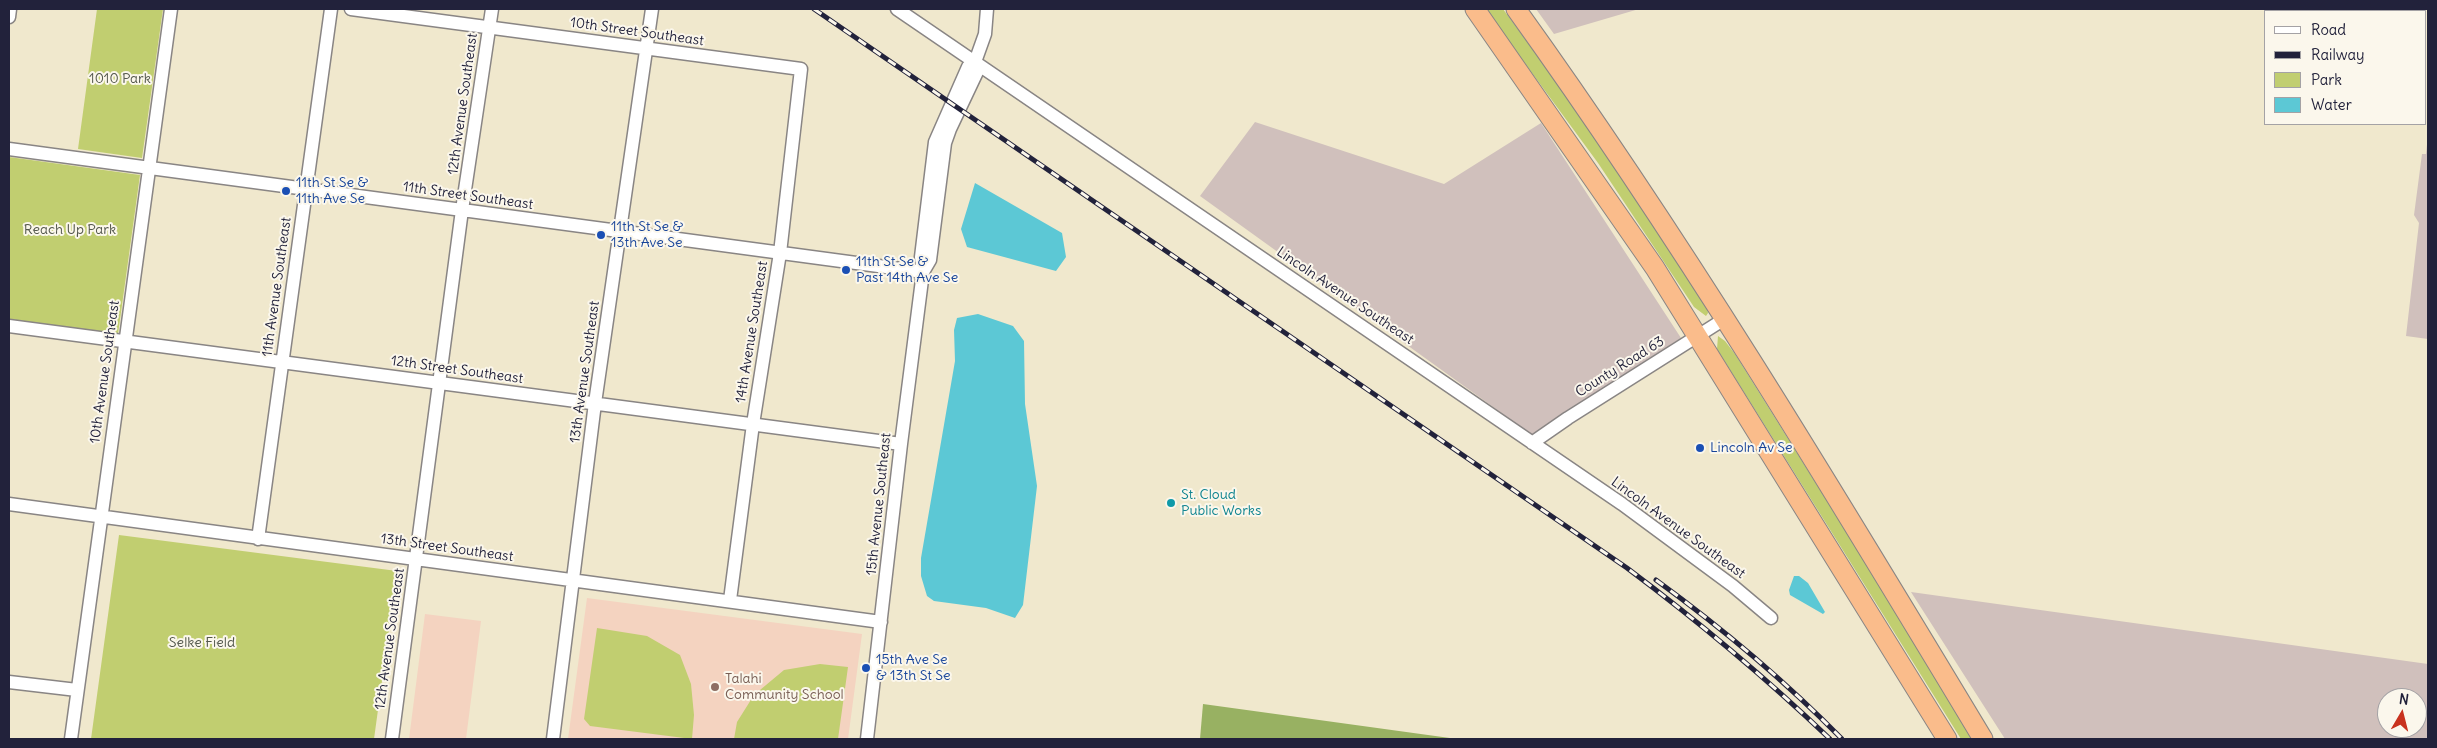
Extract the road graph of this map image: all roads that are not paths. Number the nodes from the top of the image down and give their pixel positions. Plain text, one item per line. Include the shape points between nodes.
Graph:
1 (10, 9) edge
2 (171, 9) edge
3 (331, 9) edge
4 (351, 9) edge
5 (492, 9) edge
6 (652, 9) edge
7 (896, 9) edge
8 (987, 9) edge
9 (1475, 9) edge
10 (1516, 9) edge
11 (9, 16) edge
12 (490, 27) junction
13 (646, 48) junction
14 (975, 62) junction
15 (801, 69) joint
16 (9, 149) edge
17 (148, 168) junction
18 (306, 189) junction
19 (462, 210) junction
20 (619, 231) junction
21 (780, 253) junction
22 (923, 272) junction
23 (1726, 318) junction
24 (9, 326) edge
25 (1698, 336) junction
26 (124, 341) junction
27 (282, 362) junction
28 (439, 383) junction
29 (596, 403) junction
30 (753, 424) junction
31 (1532, 443) junction
32 (900, 444) junction
33 (9, 504) edge
34 (100, 518) junction
35 (258, 539) junction
36 (417, 559) junction
37 (573, 580) junction
38 (730, 600) junction
39 (1770, 618) dead end
40 (881, 622) junction
41 (9, 682) edge
42 (77, 690) junction
43 (71, 739) edge
44 (392, 739) edge
45 (553, 739) edge
46 (867, 739) edge
47 (1947, 739) edge
48 (1983, 739) edge

1 - 11 street
2 - 17 street, 10th Avenue Southeast
3 - 18 street, 11th Avenue Southeast
4 - 12 street, 10th Street Southeast
5 - 12 street, 12th Avenue Southeast
6 - 13 street, 13th Avenue Southeast
7 - 14 street, Lincoln Avenue Southeast
8 - 14 street, 15th Avenue Southeast via 985,34
9 - 25 highway via 1584,164
10 - 23 highway via 1616,151
12 - 13 street, 10th Street Southeast
12 - 19 street, 12th Avenue Southeast
13 - 15 street, 10th Street Southeast
13 - 20 street, 13th Avenue Southeast
14 - 22 street, 15th Avenue Southeast via 977,72 945,143 930,260
14 - 31 street, Lincoln Avenue Southeast
15 - 21 street, 14th Avenue Southeast
16 - 17 street, 11th Street Southeast
17 - 18 street, 11th Street Southeast
17 - 26 street, 10th Avenue Southeast
18 - 19 street, 11th Street Southeast
18 - 27 street, 11th Avenue Southeast
19 - 20 street, 11th Street Southeast
19 - 28 street, 12th Avenue Southeast
20 - 21 street, 11th Street Southeast
20 - 29 street, 13th Avenue Southeast
21 - 22 street, 11th Street Southeast
21 - 30 street, 14th Avenue Southeast
22 - 32 street, 15th Avenue Southeast
23 - 25 street, County Road 63
23 - 48 highway
24 - 26 street, 12th Street Southeast
25 - 31 street, County Road 63
25 - 47 highway
26 - 27 street, 12th Street Southeast
26 - 34 street, 10th Avenue Southeast
27 - 28 street, 12th Street Southeast
27 - 35 street, 11th Avenue Southeast
28 - 29 street, 12th Street Southeast
28 - 36 street, 12th Avenue Southeast
29 - 30 street, 12th Street Southeast
29 - 37 street, 13th Avenue Southeast
30 - 32 street, 12th Street Southeast
30 - 38 street, 14th Avenue Southeast
31 - 39 street, Lincoln Avenue Southeast via 1662,533
32 - 40 street, 15th Avenue Southeast
33 - 34 street, 13th Street Southeast
34 - 35 street, 13th Street Southeast
34 - 42 street, 10th Avenue Southeast
35 - 36 street, 13th Street Southeast
36 - 37 street, 13th Street Southeast
36 - 44 street, 12th Avenue Southeast
37 - 38 street, 13th Street Southeast
37 - 45 street, 13th Avenue Southeast
38 - 40 street, 13th Street Southeast
40 - 46 street, 15th Avenue Southeast
41 - 42 street
42 - 43 street, 10th Avenue Southeast

